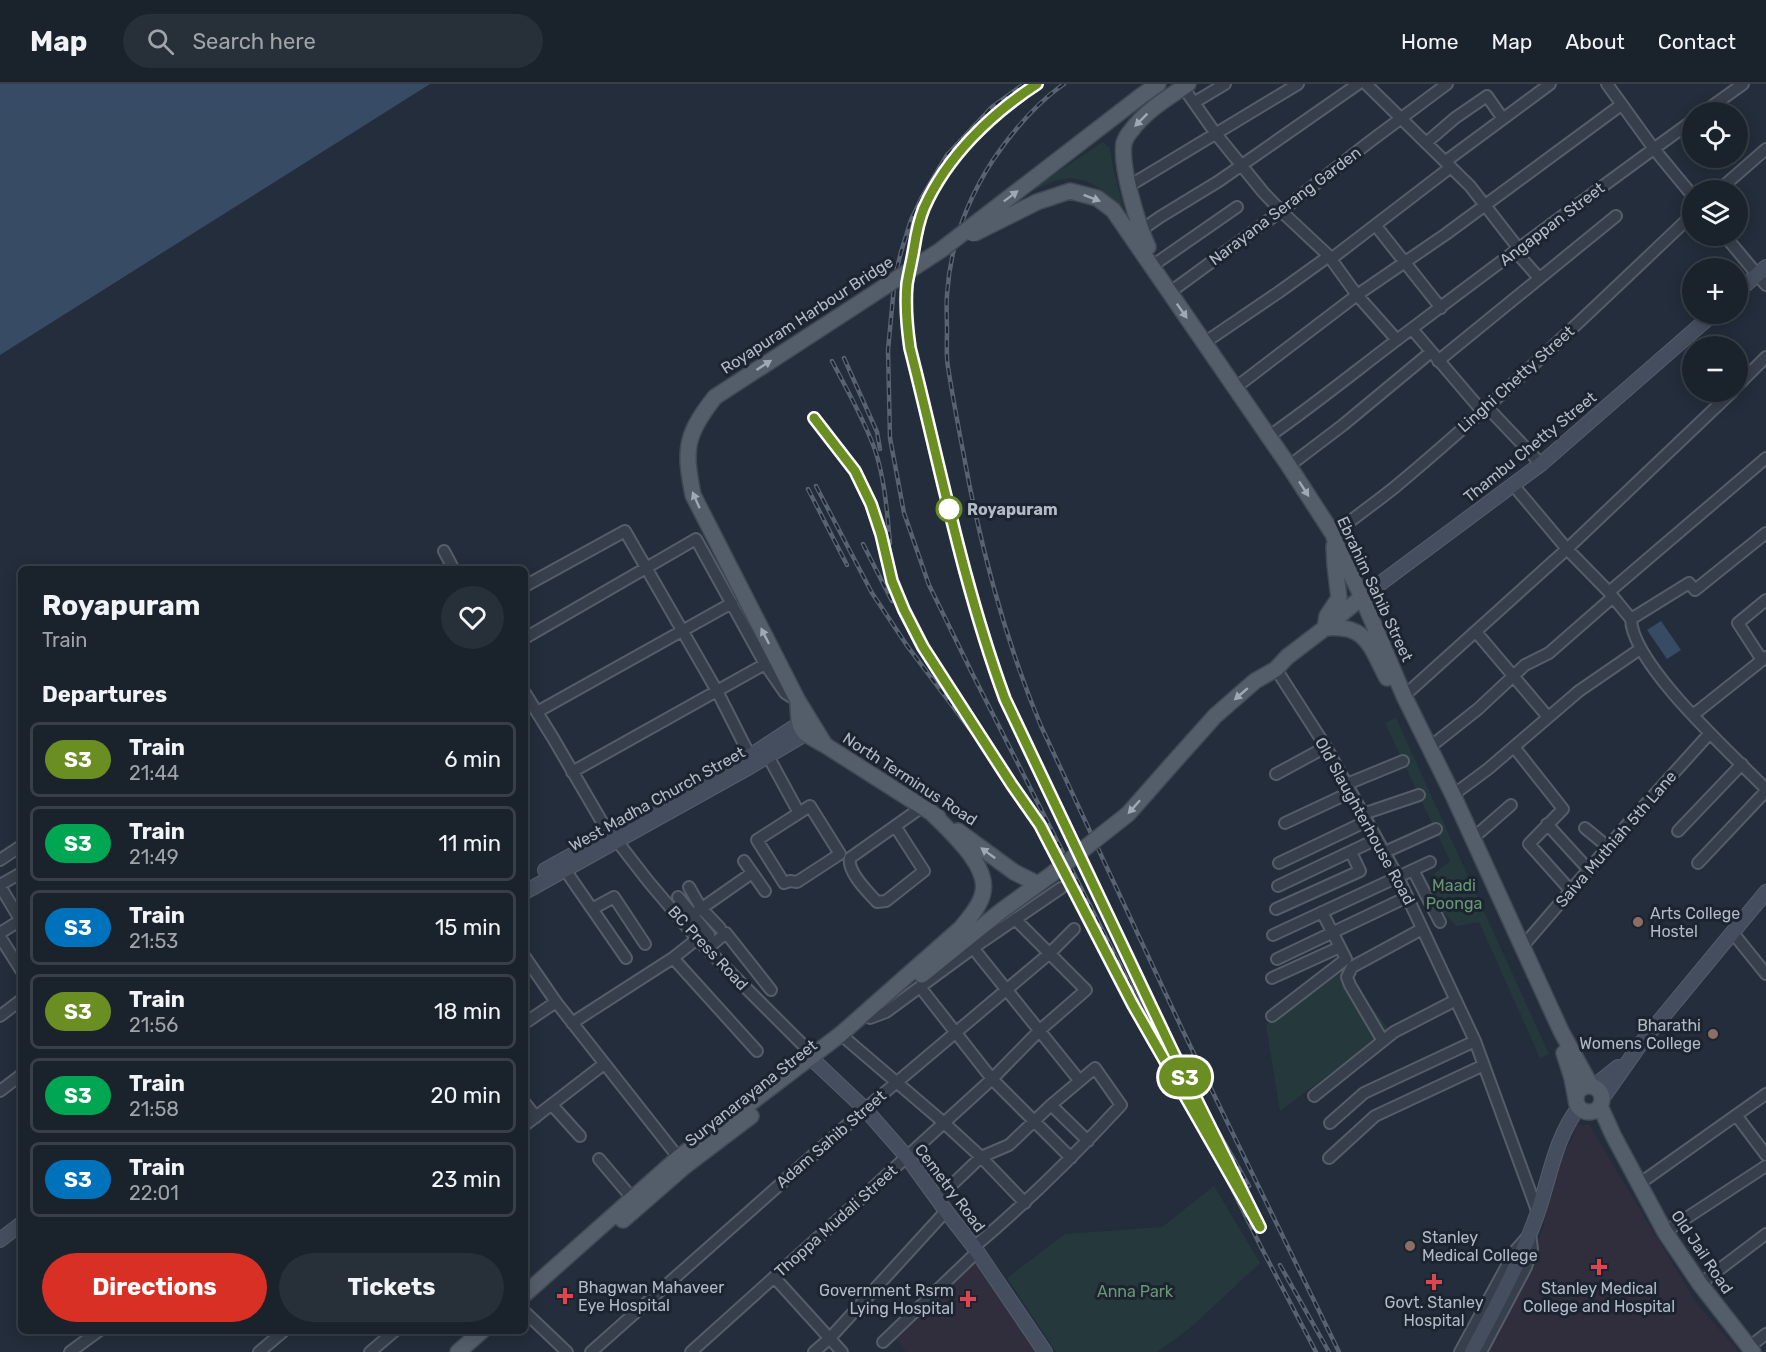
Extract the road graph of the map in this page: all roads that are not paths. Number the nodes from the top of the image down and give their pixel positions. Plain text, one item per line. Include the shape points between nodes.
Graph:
1 (1158, 84) edge
2 (1225, 84) edge
3 (1298, 84) edge
4 (1358, 84) edge
5 (1366, 84) edge
6 (1447, 84) edge
7 (1550, 84) edge
8 (1607, 84) edge
9 (1743, 84) edge
10 (1186, 86) edge
11 (1195, 102) junction
12 (1718, 102) edge
13 (1621, 105) junction
14 (1503, 119) junction
15 (1401, 120) junction
16 (1682, 128) edge
17 (1216, 134) junction
18 (1426, 143) junction
19 (1654, 149) junction
20 (1766, 149) edge
21 (1449, 164) junction
22 (1242, 165) junction
23 (1730, 180) edge
24 (1682, 183) edge
25 (1129, 186) junction
26 (1486, 205) junction
27 (1237, 207) dead end
28 (1281, 211) junction
29 (1616, 216) dead end
30 (1682, 224) edge
31 (1376, 226) junction
32 (1140, 231) junction
33 (1734, 246) edge
34 (941, 250) junction
35 (1517, 250) junction
36 (1330, 258) junction
37 (1404, 262) junction
38 (1155, 264) junction
39 (1763, 276) edge
40 (1539, 278) junction
41 (1748, 285) edge
42 (1169, 292) junction
43 (1358, 295) junction
44 (1440, 308) junction
45 (1702, 324) edge
46 (1412, 328) junction
47 (1397, 340) junction
48 (1204, 343) junction
49 (1434, 357) junction
50 (1765, 359) edge
51 (1748, 375) edge
52 (1235, 388) junction
53 (1721, 402) edge
54 (1484, 409) junction
55 (1268, 437) junction
56 (1766, 458) edge
57 (1541, 464) junction
58 (1289, 466) junction
59 (1514, 486) junction
60 (1766, 533) edge
61 (1333, 534) junction
62 (1567, 549) junction
63 (444, 551) dead end
64 (723, 552) joint
65 (452, 566) edge
66 (646, 568) junction
67 (528, 584) edge
68 (1611, 595) junction
69 (1362, 597) junction
70 (1766, 600) edge
71 (732, 603) junction
72 (1631, 619) junction
73 (1325, 628) junction
74 (682, 632) junction
75 (1476, 632) junction
76 (1370, 633) junction
77 (528, 636) edge
78 (1640, 649) junction
79 (1764, 658) edge
80 (765, 664) junction
81 (1276, 669) junction
82 (1514, 676) junction
83 (717, 691) junction
84 (1404, 696) junction
85 (528, 698) edge
86 (798, 701) junction
87 (537, 712) junction
88 (1693, 715) junction
89 (1548, 717) junction
90 (802, 729) junction
91 (1710, 733) junction
92 (825, 745) junction
93 (1326, 747) junction
94 (1430, 747) junction
95 (1514, 747) junction
96 (771, 754) junction
97 (750, 756) junction
98 (1403, 761) dead end
99 (1742, 764) junction
100 (572, 772) junction
101 (1276, 774) dead end
102 (1349, 788) junction
103 (1766, 790) edge
104 (1419, 795) dead end
105 (1453, 795) junction
106 (1512, 805) dead end
107 (926, 809) junction
108 (802, 811) junction
109 (1365, 818) junction
110 (1285, 823) dead end
111 (1547, 825) junction
112 (895, 826) junction
113 (1586, 828) dead end
114 (1436, 829) dead end
115 (1678, 831) dead end
116 (613, 838) junction
117 (1377, 839) junction
118 (1472, 839) junction
119 (1608, 847) junction
120 (18, 848) edge
121 (1351, 852) junction
122 (1385, 852) junction
123 (0, 860) edge
124 (744, 861) dead end
125 (1430, 862) dead end
126 (1279, 863) dead end
127 (1698, 863) dead end
128 (562, 866) junction
129 (1588, 869) junction
130 (1413, 870) junction
131 (752, 873) junction
132 (18, 875) edge
133 (1398, 877) junction
134 (528, 880) edge
135 (1038, 884) junction
136 (0, 885) edge
137 (1278, 886) dead end
138 (689, 887) dead end
139 (1061, 888) dead end
140 (528, 889) edge
141 (765, 891) dead end
142 (1571, 891) junction
143 (1766, 892) edge
144 (678, 897) dead end
145 (1407, 897) junction
146 (701, 908) junction
147 (592, 909) junction
148 (1276, 909) dead end
149 (1322, 912) junction
150 (18, 915) edge
151 (692, 915) junction
152 (1016, 920) junction
153 (18, 922) edge
154 (682, 922) junction
155 (1440, 922) dead end
156 (720, 928) dead end
157 (1422, 928) junction
158 (1074, 929) dead end
159 (1332, 932) junction
160 (1733, 933) junction
161 (0, 935) edge
162 (709, 935) dead end
163 (1273, 935) dead end
164 (697, 939) junction
165 (645, 944) dead end
166 (1523, 946) junction
167 (1340, 947) junction
168 (973, 948) junction
169 (707, 949) junction
170 (1050, 953) junction
171 (626, 958) dead end
172 (673, 958) junction
173 (1277, 959) dead end
174 (528, 961) edge
175 (18, 965) edge
176 (1766, 974) edge
177 (1272, 978) dead end
178 (920, 987) junction
179 (1006, 989) junction
180 (771, 990) dead end
181 (1456, 1000) junction
182 (18, 1002) edge
183 (556, 1002) junction
184 (0, 1016) edge
185 (1272, 1016) dead end
186 (870, 1018) junction
187 (528, 1021) edge
188 (572, 1023) junction
189 (1040, 1030) junction
190 (954, 1032) junction
191 (846, 1039) junction
192 (1383, 1041) junction
193 (1475, 1041) junction
194 (757, 1051) dead end
195 (815, 1061) junction
196 (604, 1064) junction
197 (1484, 1065) junction
198 (18, 1078) edge
199 (992, 1079) junction
200 (1079, 1080) junction
201 (897, 1082) junction
202 (0, 1091) edge
203 (1766, 1094) edge
204 (1596, 1095) junction
205 (1314, 1096) dead end
206 (552, 1105) junction
207 (1051, 1105) junction
208 (1579, 1105) junction
209 (528, 1107) edge
210 (865, 1109) junction
211 (1736, 1115) junction
212 (536, 1117) junction
213 (1034, 1121) junction
214 (943, 1122) junction
215 (528, 1123) edge
216 (1330, 1123) dead end
217 (580, 1136) dead end
218 (1088, 1141) junction
219 (1766, 1155) edge
220 (907, 1157) junction
221 (981, 1157) junction
222 (1071, 1158) junction
223 (1329, 1158) dead end
224 (599, 1160) dead end
225 (682, 1162) junction
226 (1630, 1165) junction
227 (1766, 1166) edge
228 (1640, 1184) junction
229 (632, 1198) junction
230 (938, 1199) junction
231 (1025, 1203) junction
232 (946, 1211) junction
233 (1538, 1213) junction
234 (18, 1226) edge
235 (1665, 1232) junction
236 (1530, 1234) junction
237 (1765, 1236) edge
238 (0, 1240) edge
239 (976, 1249) junction
240 (774, 1277) junction
241 (1700, 1284) junction
242 (528, 1291) edge
243 (528, 1302) edge
244 (528, 1315) edge
245 (94, 1334) edge
246 (280, 1334) edge
247 (391, 1334) edge
248 (478, 1334) edge
249 (491, 1334) edge
250 (1766, 1334) edge
251 (830, 1338) junction
252 (883, 1342) dead end
253 (1751, 1350) edge
254 (70, 1352) edge
255 (259, 1352) edge
256 (370, 1352) edge
257 (458, 1352) edge
258 (471, 1352) edge
259 (567, 1352) edge
260 (591, 1352) edge
261 (691, 1352) edge
262 (814, 1352) edge
263 (842, 1352) edge
264 (1046, 1352) edge
265 (1460, 1352) edge
266 (1472, 1352) edge
267 (1481, 1352) edge

34 -> 1 main road, Royapuram Harbour Bridge, bridge
2 - 11 street
3 - 17 street
4 - 22 street
5 - 15 street
6 - 15 street, Narayana Serang Garden
7 - 14 street
8 - 13 street
9 - 12 street
10 - 11 street
10 -> 25 main road via 1143,117 1130,132 1124,143
11 - 17 street
13 - 19 street
13 - 26 street
14 - 18 street via 1487,96
14 - 21 street
15 - 18 street
15 - 28 street, Narayana Serang Garden
16 - 19 street, Angappan Street
17 - 22 street
17 - 25 street
18 - 21 street
19 - 24 street
19 - 35 street, Angappan Street
20 - 23 street
21 - 26 street
21 - 31 street
22 - 28 street
22 - 32 street
25 - 32 main road
26 - 35 street
26 - 37 street
27 - 38 street
28 - 36 street
28 - 42 street, Narayana Serang Garden
29 - 40 street
30 - 54 street, Linghi Chetty Street
31 - 36 street
31 - 37 street
32 - 38 main road
33 - 39 street
34 -> 42 main road, Ebrahim Sahib Street, bridge via 1037,202 1071,191 1097,198 1113,210
64 -> 34 main road, Royapuram Harbour Bridge, bridge via 693,495 687,464 689,439 701,414 715,397
35 - 40 street
35 - 44 street, Angappan Street
36 - 43 street
36 - 48 street
37 - 43 street
37 - 44 street
38 - 42 main road
39 - 41 main road
40 - 49 street via 1485,324
42 -> 48 main road, Ebrahim Sahib Street
43 - 47 street
43 - 52 street
44 - 46 street, Angappan Street
45 - 57 main road, Thambu Chetty Street
46 - 47 street, Angappan Street
46 - 49 street
47 - 55 street, Angappan Street
48 - 52 main road, Ebrahim Sahib Street
49 - 54 street
49 - 58 street
50 - 51 street
52 - 55 main road, Ebrahim Sahib Street
53 - 62 street
54 - 57 street
54 - 61 street, Linghi Chetty Street via 1394,488
55 - 58 main road, Ebrahim Sahib Street
56 - 68 street
57 - 59 main road, Thambu Chetty Street
58 -> 61 main road, Ebrahim Sahib Street
59 - 62 street
59 - 69 main road, Thambu Chetty Street
60 - 72 street via 1695,590 1689,583
61 - 69 main road, Ebrahim Sahib Street
61 - 73 main road via 1340,598 1327,616
62 - 68 street
62 - 75 street
63 - 65 street
86 -> 64 main road, North Terminus Road
66 - 67 street via 625,531
66 - 71 street via 696,539
66 - 74 street
66 - 77 street
68 - 72 street
68 - 82 street via 1549,652
69 - 73 main road, Suryanarayana Street
69 - 76 main road, Ebrahim Sahib Street
70 - 79 street via 1738,623
71 - 74 street
71 - 80 street
72 - 78 street
73 - 76 main road, Ebrahim Sahib Street
73 - 81 main road, Suryanarayana Street
74 - 83 street
74 - 87 street
75 - 82 street
75 - 84 street
76 - 84 main road, Ebrahim Sahib Street
76 - 208 main road, Ebrahim Sahib Street via 1555,1034
78 - 88 street
78 - 89 street
79 - 88 street
80 - 83 street
80 - 86 street via 784,693
81 - 93 street, Old Slaughterhouse Road
81 -> 135 main road, Suryanarayana Street, bridge via 1255,681 1215,716 1128,814
82 - 89 street
82 - 94 street
83 - 97 street
83 - 100 street
84 - 94 main road, Ebrahim Sahib Street
85 - 87 street, BC Press Road
86 - 90 main road
86 - 92 main road, North Terminus Road
87 - 100 street, BC Press Road
88 - 91 street
89 - 95 street
90 - 92 main road
90 - 96 main road, West Madha Church Street
90 - 97 main road, West Madha Church Street
91 - 99 street
91 - 119 street, Saiva Muthiah 5th Lane
92 - 107 main road, North Terminus Road
93 - 101 street
93 - 102 street, Old Slaughterhouse Road
94 - 105 main road, Ebrahim Sahib Street
95 - 105 street
95 - 111 street via 1563,809
96 - 108 street
96 - 116 main road, West Madha Church Street
97 - 116 main road, West Madha Church Street
98 - 102 street
99 - 103 street
99 - 115 street
100 - 116 street, BC Press Road
102 - 109 street, Old Slaughterhouse Road
102 - 110 street
103 - 127 street
104 - 109 street
105 - 118 main road, Ebrahim Sahib Street
106 - 118 street
107 - 112 street
135 -> 107 main road, North Terminus Road via 1014,872
107 - 195 main road, Suryanarayana Street via 975,862 984,892 961,928
108 - 108 street via 757,840 784,883 797,882 840,854 810,806
109 - 117 street, Old Slaughterhouse Road
109 - 126 street
111 - 129 street
111 - 142 street via 1529,844
112 - 112 street via 850,858 852,872 880,903 924,871
113 - 119 street
114 - 122 street
116 - 128 main road, West Madha Church Street
116 - 154 street, BC Press Road
117 - 121 street
117 - 122 street, Old Slaughterhouse Road
118 - 166 main road, Ebrahim Sahib Street
119 - 129 street, Saiva Muthiah 5th Lane
120 - 123 street
121 - 137 street
121 - 148 street via 1360,872
122 - 133 street, Old Slaughterhouse Road
124 - 131 street
125 - 130 street
128 - 134 main road, West Madha Church Street
128 - 140 main road, West Madha Church Street
128 - 147 street
129 - 142 street, Saiva Muthiah 5th Lane
130 - 133 street
130 - 155 street
131 - 141 street
131 - 146 street
132 - 136 street
133 - 145 street, Old Slaughterhouse Road
133 - 149 street
135 - 186 main road, Suryanarayana Street
136 - 150 street
138 - 146 street
139 - 152 street
142 - 166 street, Saiva Muthiah 5th Lane
143 - 160 main road
144 - 151 street
145 - 157 street, Old Slaughterhouse Road
145 - 159 street
146 - 151 street
146 - 156 street
147 - 165 street via 614,897
147 - 171 street
149 - 159 street
149 - 163 street
151 - 154 street
151 - 162 street
152 - 168 street
152 - 170 street
153 - 161 street
154 - 164 street, BC Press Road
157 - 181 street, Old Slaughterhouse Road
157 - 192 street via 1352,967 1347,977
158 - 170 street, Adam Sahib Street
159 - 167 street
159 - 173 street
160 - 176 street
160 - 204 main road
161 - 175 street
164 - 169 street, BC Press Road
164 - 172 street
166 - 204 main road, Ebrahim Sahib Street
167 - 177 street
167 - 185 street via 1346,959
168 - 178 street
168 - 179 street
169 - 180 street via 726,933
169 - 195 street, BC Press Road
170 - 179 street, Adam Sahib Street
170 - 189 street, Thoppa Mudali Street via 1086,990
172 - 188 street
172 - 194 street
174 - 183 street
178 - 186 street via 886,1012
178 - 190 street
179 - 189 street
179 - 190 street, Adam Sahib Street
181 - 192 street
181 - 193 street, Old Slaughterhouse Road
182 - 184 street
183 - 187 street
183 - 188 street
186 - 191 main road, Suryanarayana Street
188 - 196 street
189 - 199 street, Thoppa Mudali Street
189 - 200 street
190 - 199 street
190 - 201 street, Adam Sahib Street
191 - 195 main road, Suryanarayana Street
191 - 201 street
192 - 205 street
193 - 197 street, Old Slaughterhouse Road
193 - 216 street via 1364,1093
195 - 210 main road, Cemetry Road
195 - 225 main road, Suryanarayana Street
196 - 206 street
196 - 225 street
197 - 223 street via 1375,1116
197 - 233 street, Old Slaughterhouse Road
198 - 202 street
199 - 213 street
199 - 214 street, Thoppa Mudali Street
200 - 207 street
200 - 218 street via 1095,1068 1121,1105
201 - 210 street, Adam Sahib Street
201 - 214 street
203 - 211 street
204 - 208 main road via 1594,1111
204 - 208 main road via 1586,1086 1579,1091
204 - 226 main road, Old Jail Road
206 - 212 street
206 - 217 street
207 - 213 street
207 - 218 street
208 - 226 main road, Old Jail Road
208 - 233 main road via 1564,1130
209 - 212 street
210 - 220 main road, Cemetry Road
210 - 260 street, Adam Sahib Street
211 - 219 street
211 - 228 street
212 - 215 street
213 - 221 street via 1009,1145
213 - 222 street
214 - 220 street, Thoppa Mudali Street
214 - 221 street
218 - 222 street
220 - 230 main road, Cemetry Road
220 - 240 street, Thoppa Mudali Street
221 - 230 street
221 - 231 street
222 - 231 street
224 - 229 street
225 - 229 main road, Suryanarayana Street
225 - 243 main road, Suryanarayana Street
226 - 228 main road, Old Jail Road
227 - 235 street
228 - 235 main road, Old Jail Road
229 - 242 main road, Suryanarayana Street
230 - 232 main road, Cemetry Road
231 - 239 street
232 - 239 main road, Cemetry Road
232 - 251 street
233 - 236 main road
234 - 238 main road
235 - 241 main road, Old Jail Road
236 - 265 street via 1515,1251
236 - 266 main road
236 - 267 street via 1532,1249 1526,1267
237 - 241 street
239 - 252 street
239 - 264 main road, Cemetry Road
240 - 251 street
240 - 261 street, Thoppa Mudali Street
241 - 253 main road, Old Jail Road
244 - 259 street
245 - 254 street
246 - 255 street
247 - 256 street
248 - 257 main road
249 - 258 main road
250 - 253 street
251 - 262 street
251 - 263 street

